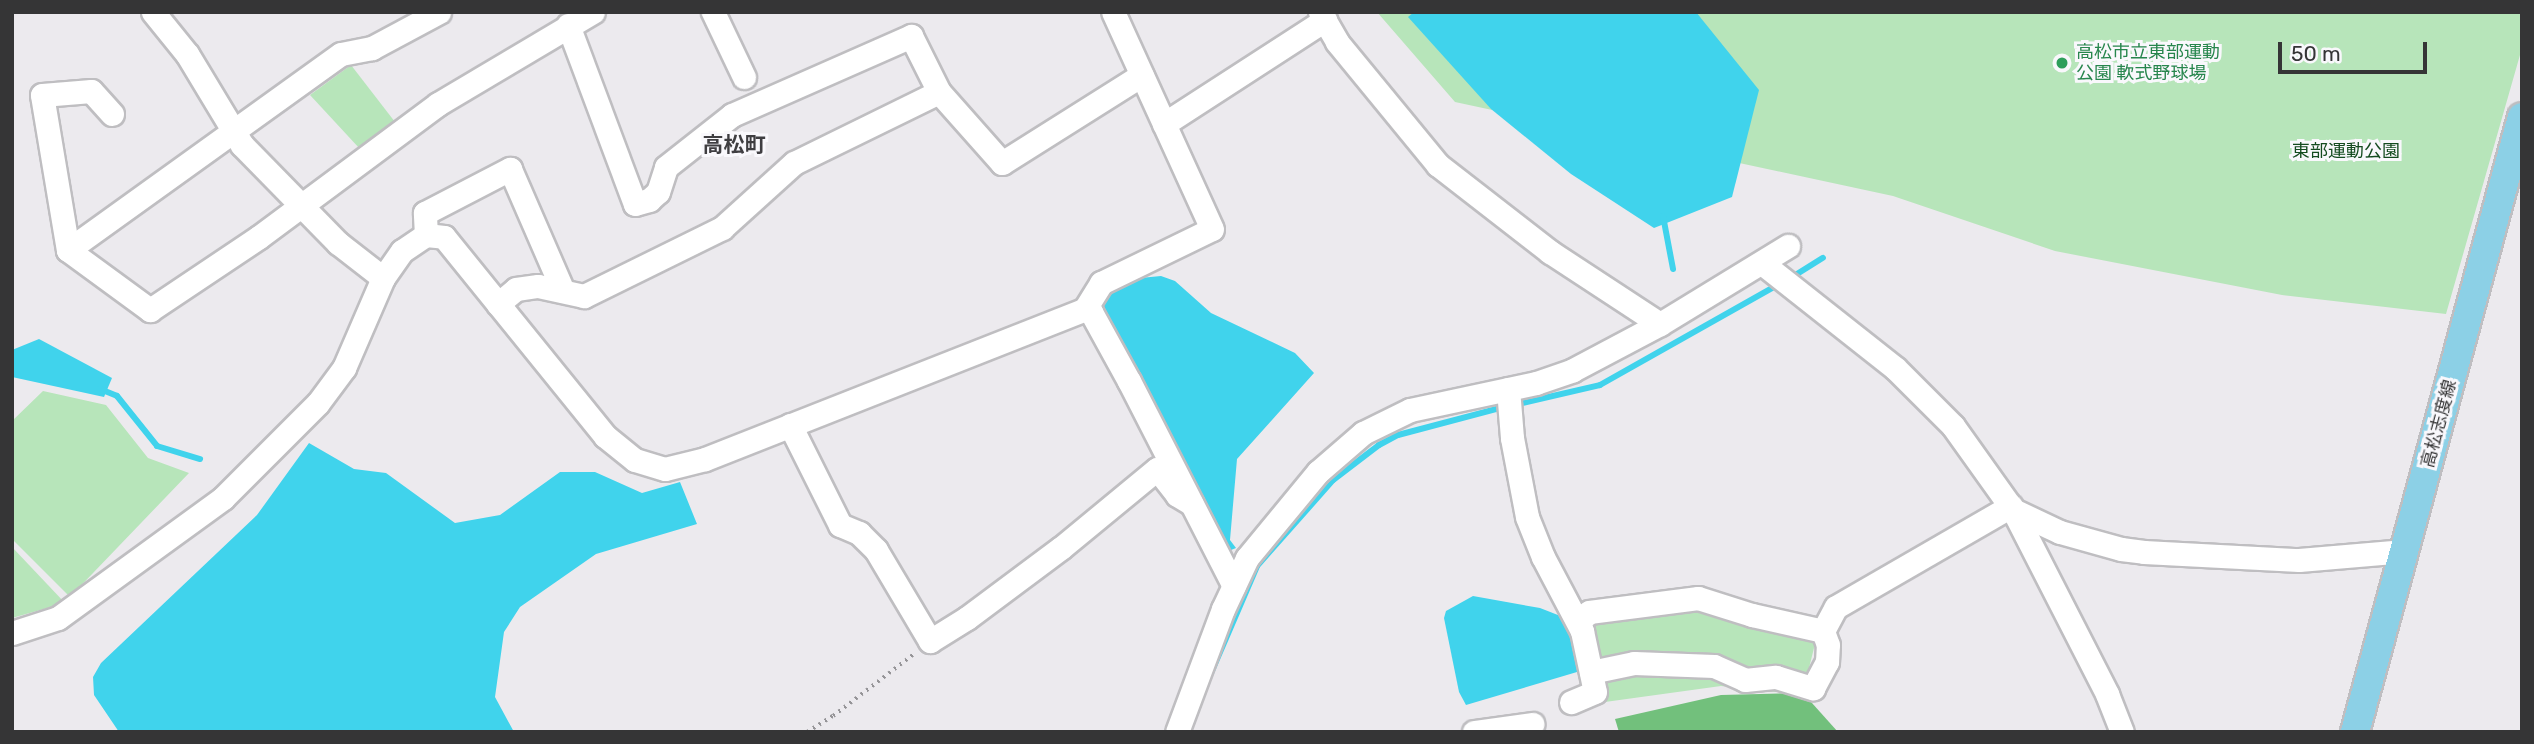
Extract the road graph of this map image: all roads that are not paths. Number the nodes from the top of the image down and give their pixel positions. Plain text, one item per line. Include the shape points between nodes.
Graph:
1 (153, 12) edge
2 (439, 12) edge
3 (713, 12) edge
4 (1113, 12) edge
5 (583, 16) edge
6 (1323, 16) edge
7 (1142, 75) junction
8 (744, 77) dead end
9 (939, 92) junction
10 (112, 114) dead end
11 (2522, 117) edge
12 (1164, 124) junction
13 (232, 133) junction
14 (301, 206) junction
15 (425, 235) junction
16 (1788, 246) dead end
17 (68, 250) junction
18 (1762, 263) junction
19 (383, 278) junction
20 (563, 291) junction
21 (498, 304) junction
22 (1085, 309) junction
23 (1660, 324) junction
24 (1508, 389) junction
25 (790, 425) junction
26 (1192, 504) junction
27 (2012, 508) junction
28 (2405, 551) junction
29 (1234, 586) junction
30 (1578, 622) junction
31 (1823, 631) junction
32 (12, 633) edge
33 (1591, 672) junction
34 (1571, 702) dead end
35 (1532, 724) dead end
36 (1177, 732) edge
37 (1474, 732) edge
38 (2122, 732) edge
39 (2355, 732) edge

1 - 13 street via 187,54
2 - 13 street via 372,48 341,54
3 - 8 street
4 - 7 street
5 - 9 street via 635,204 657,192 666,167 732,116 911,36
5 - 14 street via 438,104
6 - 12 street
6 - 23 street via 1374,90 1438,165 1550,252
7 - 9 street via 1002,163
7 - 12 street
9 - 20 street via 794,163 722,228 584,296
10 - 17 street via 91,91 42,95
11 - 28 main road, 高松志度線
12 - 22 street via 1212,229 1101,283
13 - 14 street
13 - 17 street
14 - 17 street via 150,310
14 - 19 street
15 - 19 street via 402,251
15 - 20 street via 425,213 510,169
15 - 21 street via 444,237
16 - 18 street
18 - 23 street
18 - 27 street via 1936,406
19 - 32 street via 344,368 318,403 223,498 58,618
20 - 21 street via 538,286 516,289
21 - 25 street via 605,436 635,460 665,469 705,459
22 - 25 street
22 - 26 street via 1123,369
23 - 24 street via 1573,370
24 - 29 street via 1410,410 1363,433 1284,510 1247,558
24 - 30 street via 1527,517
25 - 26 street via 840,525 859,533 876,550 930,641 1061,548 1157,469 1177,495
26 - 29 street
27 - 28 street via 2060,532 2144,552 2299,559
27 - 31 street via 1836,607
27 - 38 street
28 - 39 main road, 高松志度線
29 - 36 street
30 - 31 street via 1589,612 1698,598
30 - 33 street
31 - 33 street via 1828,662 1813,688 1776,677 1745,680 1714,666 1634,663
33 - 34 street via 1595,692
35 - 37 street

